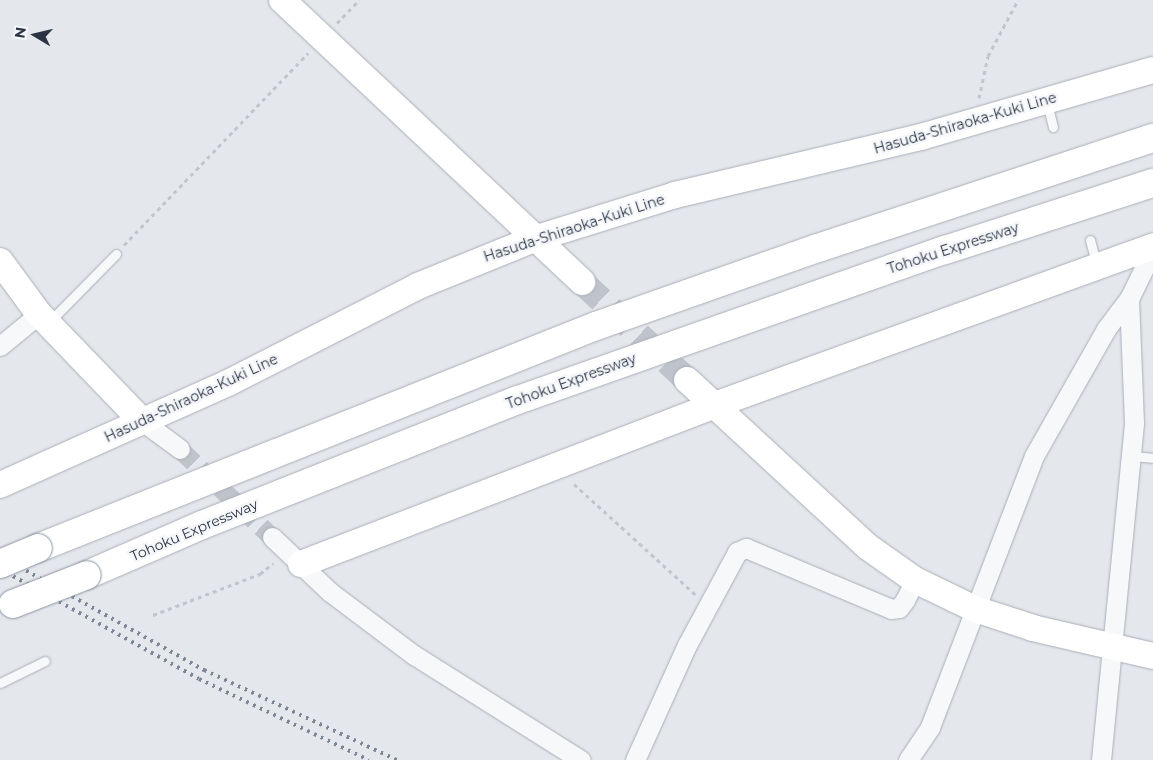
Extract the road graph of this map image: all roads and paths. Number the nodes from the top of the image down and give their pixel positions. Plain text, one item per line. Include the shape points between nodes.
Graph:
1 (282, 0) edge
2 (359, 0) edge
3 (1018, 0) edge
4 (322, 38) junction
5 (1153, 70) edge
6 (1046, 101) junction
7 (980, 121) junction
8 (1053, 127) dead end
9 (1153, 138) edge
10 (1153, 183) edge
11 (534, 239) junction
12 (1090, 240) dead end
13 (1148, 248) edge
14 (116, 254) joint
15 (0, 261) edge
16 (1097, 266) junction
17 (582, 282) tunnel mouth
18 (1129, 299) junction
19 (43, 319) junction
20 (0, 346) edge
21 (687, 380) tunnel mouth
22 (712, 406) junction
23 (142, 421) junction
24 (180, 449) tunnel mouth
25 (1131, 456) junction
26 (1153, 458) edge
27 (555, 466) junction
28 (0, 485) edge
29 (272, 537) tunnel mouth
30 (294, 558) junction
31 (0, 564) edge
32 (915, 580) junction
33 (708, 606) junction
34 (6, 607) edge
35 (975, 609) junction
36 (152, 615) dead end
37 (1112, 647) junction
38 (1153, 656) edge
39 (45, 661) dead end
40 (0, 683) edge
41 (581, 760) edge
42 (635, 760) edge
43 (908, 760) edge
44 (1101, 760) edge

1 - 4 street
2 - 4 path
3 - 7 path via 988,56 979,99
4 - 11 street
4 - 14 path
5 - 6 street, Hasuda-Shiraoka-Kuki Line
6 - 7 street, Hasuda-Shiraoka-Kuki Line
6 - 8 lane
7 - 11 street, Hasuda-Shiraoka-Kuki Line via 675,195
9 - 31 highway, bridge via 818,248 596,326
10 - 34 highway, Tohoku Expressway, bridge via 862,278 518,400 202,525
11 - 17 street
11 - 23 street, Hasuda-Shiraoka-Kuki Line via 418,286 228,383
12 - 16 lane
13 - 16 street
13 - 18 street via 1144,268
14 - 19 lane
15 - 19 street
16 - 22 street
18 - 25 street via 1134,423
18 - 35 street via 1106,329 1034,456
19 - 20 street
19 - 23 street
21 - 22 street
22 - 27 street
22 - 32 street via 862,541
23 - 24 street
23 - 28 street, Hasuda-Shiraoka-Kuki Line
25 - 26 lane
25 - 37 street
27 - 30 street
27 - 33 path
29 - 30 street
30 - 36 path
30 - 41 street via 330,592 414,654
32 - 33 street via 899,608 890,609 746,548 737,552
32 - 35 street
33 - 42 street
35 - 37 street
35 - 43 street via 930,727
37 - 38 street
37 - 44 street
39 - 40 lane

